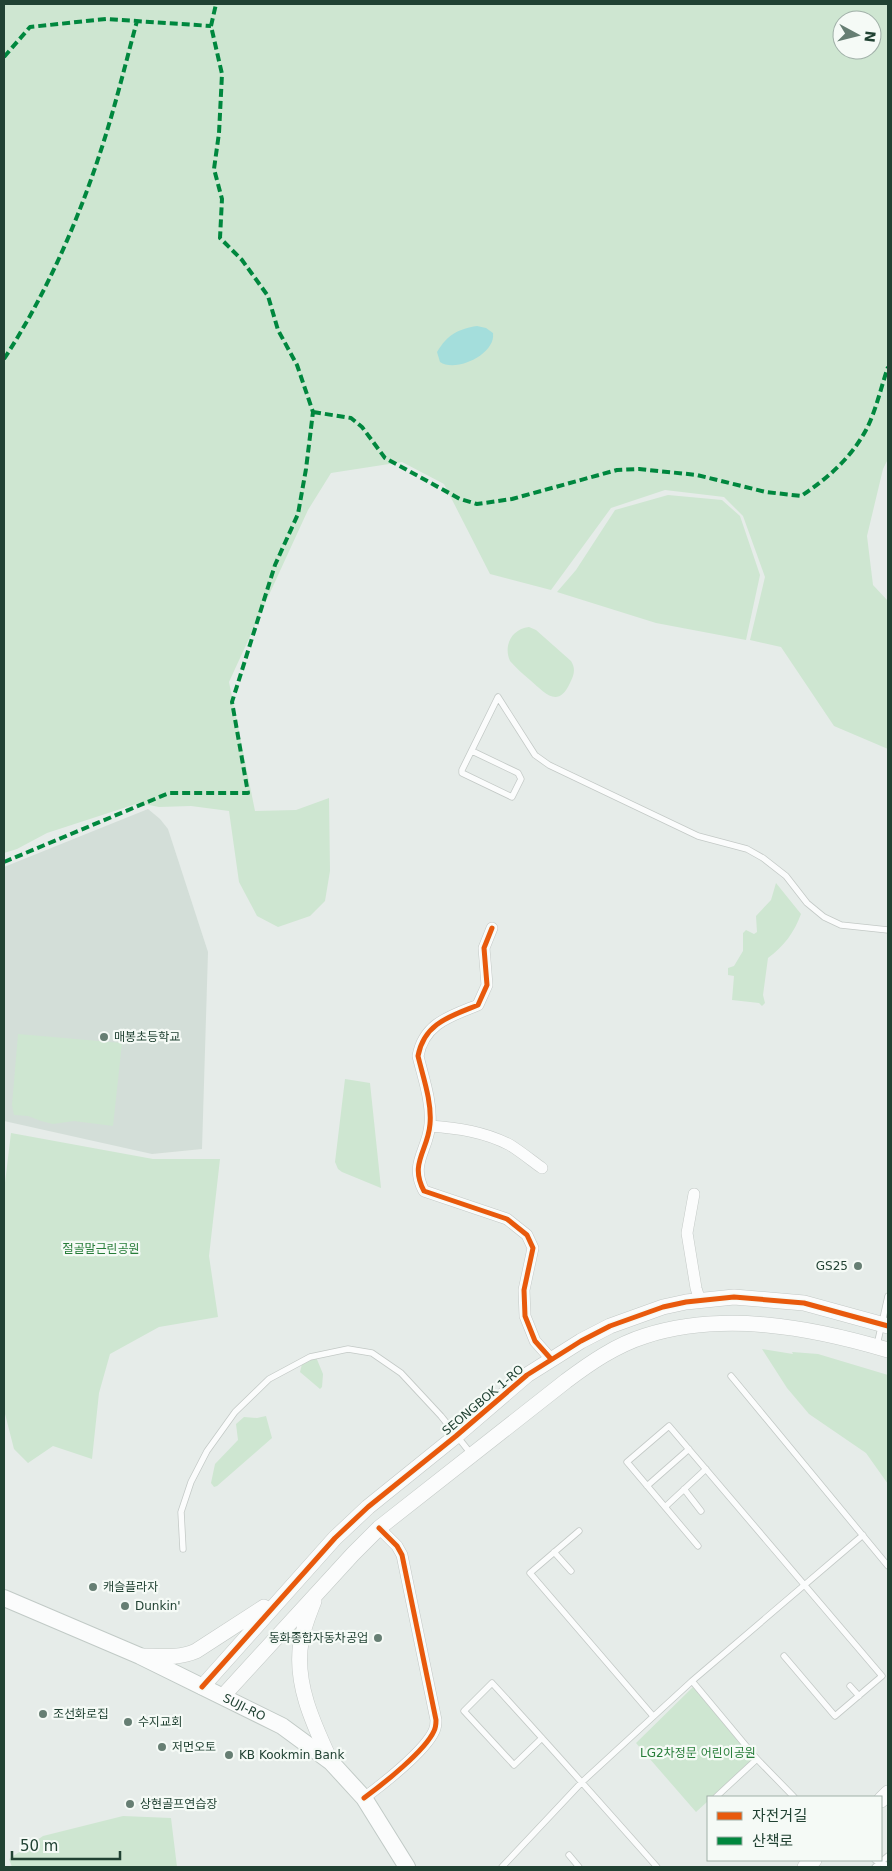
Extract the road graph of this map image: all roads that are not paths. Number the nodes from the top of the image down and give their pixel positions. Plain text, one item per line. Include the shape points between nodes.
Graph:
1 (472, 750) junction
2 (492, 928) dead end
3 (888, 930) edge
4 (430, 1126) junction
5 (542, 1168) dead end
6 (694, 1194) dead end
7 (888, 1296) edge
8 (700, 1300) junction
9 (885, 1325) edge
10 (882, 1348) edge
11 (550, 1359) junction
12 (731, 1376) dead end
13 (456, 1436) junction
14 (689, 1449) junction
15 (472, 1454) junction
16 (706, 1469) junction
17 (647, 1486) junction
18 (684, 1489) junction
19 (665, 1507) junction
20 (701, 1511) dead end
21 (379, 1528) junction
22 (579, 1531) dead end
23 (863, 1535) junction
24 (698, 1546) dead end
25 (182, 1549) dead end
26 (554, 1552) junction
27 (888, 1566) edge
28 (571, 1571) dead end
29 (804, 1585) junction
30 (286, 1592) junction
31 (317, 1593) junction
32 (4, 1598) edge
33 (140, 1656) junction
34 (784, 1656) dead end
35 (692, 1681) junction
36 (850, 1686) dead end
37 (202, 1687) junction
38 (223, 1696) junction
39 (859, 1696) junction
40 (654, 1716) junction
41 (542, 1738) junction
42 (757, 1759) junction
43 (331, 1762) junction
44 (582, 1782) junction
45 (717, 1796) edge
46 (793, 1796) edge
47 (364, 1798) junction
48 (569, 1856) dead end
49 (878, 1861) edge
50 (888, 1866) edge
51 (407, 1867) edge
52 (502, 1867) edge
53 (579, 1867) edge
54 (657, 1867) edge
55 (875, 1867) edge

1 - 1 lane via 462,773 512,797 521,776
1 - 3 lane via 498,697 535,755 548,765 698,836 747,849 786,876 807,903 824,917 841,925
2 - 4 street via 484,948 487,985 478,1005 447,1017 427,1032 420,1046 418,1056 430,1111
4 - 5 street via 486,1134
4 - 11 street via 418,1168 418,1179 424,1191 507,1219 527,1235 532,1248 524,1290 524,1316 535,1340
6 - 8 street via 688,1233
7 - 9 lane
8 - 9 street, SEONGBOK 1-RO via 734,1297 804,1303
8 - 11 street, SEONGBOK 1-RO via 663,1307 610,1326
9 - 10 lane
10 - 15 street via 764,1324 700,1324 644,1336 591,1363
11 - 13 street, SEONGBOK 1-RO
12 - 23 lane
13 - 15 lane
13 - 25 lane via 402,1373 372,1354 348,1348 310,1357 269,1379 234,1412 206,1451 181,1512
13 - 30 street, SEONGBOK 1-RO via 348,1525
14 - 16 lane
14 - 17 lane
14 - 17 lane via 669,1426 627,1462
15 - 21 street
16 - 18 lane
16 - 29 lane
17 - 19 lane
18 - 19 lane
18 - 20 lane
19 - 24 lane
21 - 31 street
21 - 47 street via 402,1555 436,1720 435,1729 424,1745
22 - 26 lane
23 - 27 lane
23 - 29 lane
26 - 28 lane
26 - 40 lane via 530,1573
29 - 35 lane
29 - 39 lane via 882,1676
30 - 33 street via 186,1656
30 - 37 street, SEONGBOK 1-RO
31 - 38 street
31 - 43 street via 301,1642 300,1664 312,1721
32 - 33 main road, SUJI-RO
33 - 37 main road, SUJI-RO
34 - 39 lane via 835,1716
35 - 40 lane
35 - 42 lane
36 - 39 lane
37 - 38 main road, SUJI-RO
38 - 43 main road, SUJI-RO via 282,1726
40 - 44 lane
41 - 41 lane via 492,1683 464,1711 514,1765
41 - 44 lane
42 - 45 lane
42 - 46 lane
43 - 47 main road, SUJI-RO
44 - 52 lane
44 - 54 lane
47 - 51 main road, SUJI-RO
48 - 53 lane
49 - 50 lane
49 - 55 lane

